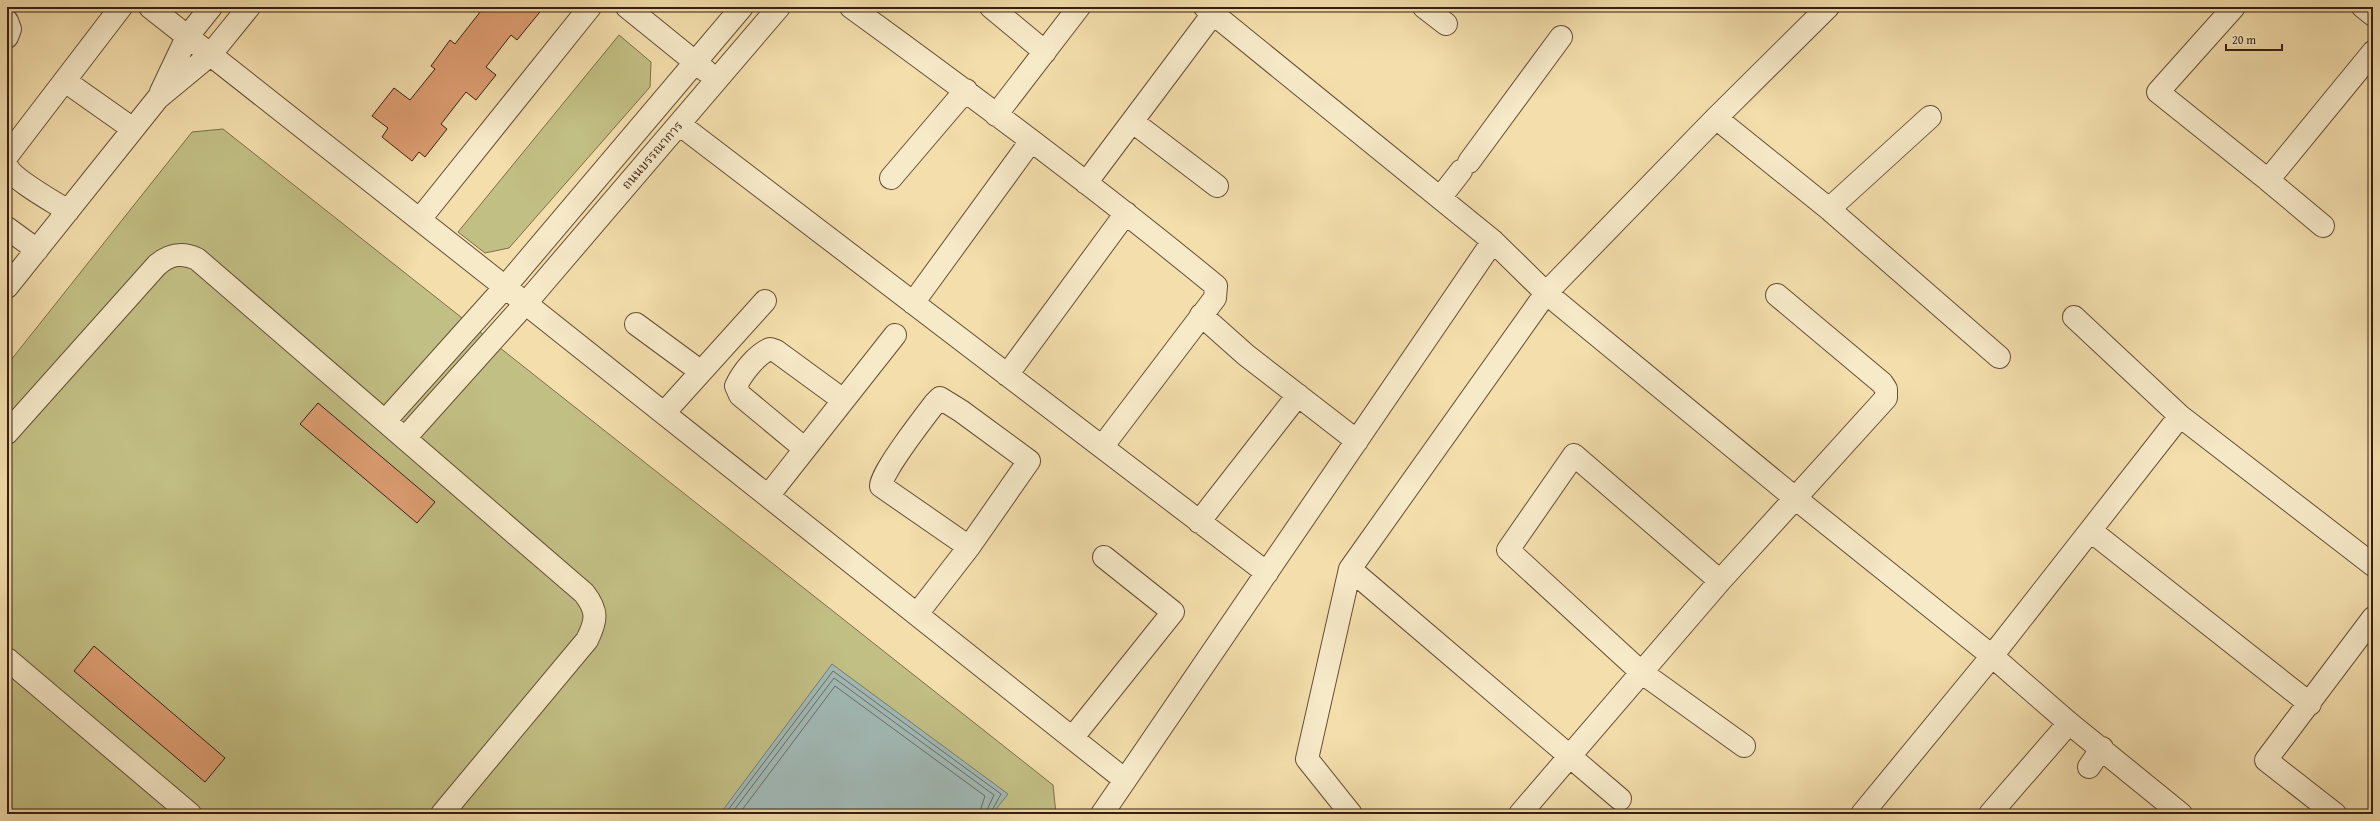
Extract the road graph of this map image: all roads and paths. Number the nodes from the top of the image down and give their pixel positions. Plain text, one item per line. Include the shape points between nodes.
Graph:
1 (121, 7) edge
2 (150, 7) edge
3 (211, 7) edge
4 (249, 7) edge
5 (590, 7) edge
6 (627, 7) edge
7 (742, 7) edge
8 (779, 7) edge
9 (851, 7) edge
10 (991, 7) edge
11 (1079, 7) edge
12 (1424, 7) edge
13 (1828, 7) edge
14 (2234, 7) edge
15 (2363, 7) edge
16 (1212, 9) edge
17 (2373, 15) edge
18 (7, 21) edge
19 (1446, 24) dead end
20 (7, 37) edge
21 (187, 37) junction
22 (1561, 37) dead end
23 (1045, 52) junction
24 (2373, 52) edge
25 (210, 55) junction
26 (695, 62) junction
27 (717, 79) junction
28 (65, 81) junction
29 (966, 90) junction
30 (158, 98) junction
31 (996, 115) junction
32 (1930, 117) dead end
33 (1716, 118) junction
34 (1133, 122) junction
35 (679, 124) junction
36 (133, 129) junction
37 (1031, 141) junction
38 (7, 156) edge
39 (7, 166) edge
40 (892, 178) dead end
41 (2268, 180) junction
42 (1086, 183) junction
43 (1217, 186) dead end
44 (1440, 198) junction
45 (1829, 209) junction
46 (68, 211) junction
47 (1126, 213) junction
48 (420, 219) junction
49 (2323, 226) dead end
50 (7, 228) edge
51 (1493, 241) junction
52 (37, 250) junction
53 (506, 287) junction
54 (7, 288) edge
55 (1546, 293) junction
56 (1777, 296) dead end
57 (765, 301) dead end
58 (526, 303) junction
59 (913, 303) junction
60 (1201, 315) junction
61 (2074, 318) dead end
62 (636, 324) dead end
63 (895, 335) dead end
64 (1999, 358) dead end
65 (700, 371) junction
66 (1007, 375) junction
67 (1298, 395) junction
68 (844, 400) junction
69 (664, 413) junction
70 (2180, 416) junction
71 (385, 421) junction
72 (7, 433) edge
73 (405, 438) junction
74 (1357, 441) junction
75 (1102, 447) junction
76 (805, 449) junction
77 (768, 496) junction
78 (1795, 498) junction
79 (1199, 522) junction
80 (2091, 531) junction
81 (969, 547) junction
82 (1104, 557) dead end
83 (2373, 565) edge
84 (1350, 570) junction
85 (1267, 573) junction
86 (1720, 581) junction
87 (917, 614) junction
88 (2370, 632) edge
89 (1992, 656) junction
90 (7, 658) edge
91 (1641, 672) junction
92 (2310, 704) junction
93 (2069, 723) junction
94 (1073, 737) junction
95 (1744, 746) dead end
96 (2102, 748) junction
97 (1568, 756) junction
98 (2089, 767) dead end
99 (1125, 780) junction
100 (1620, 799) dead end
101 (2173, 811) edge
102 (190, 814) edge
103 (442, 814) edge
104 (1102, 814) edge
105 (1350, 814) edge
106 (1520, 814) edge
107 (1862, 814) edge
108 (1990, 814) edge
109 (2335, 814) edge

1 - 28 street
2 - 21 street
3 - 21 street
4 - 25 street
5 - 48 street
6 - 26 street
7 - 26 street, ถนนบรรณาการ
8 - 27 street, ถนนบรรณาการ
9 - 29 street
10 - 23 street
11 - 23 street
12 - 19 street
13 - 33 street
14 - 41 street via 2158,92
15 - 17 street
16 - 34 street
16 - 44 street
18 - 20 street via 10,29
21 - 25 street
21 - 30 street
22 - 44 street
23 - 31 street
24 - 41 street
25 - 30 street
25 - 48 street
26 - 27 street
26 - 53 street, ถนนบรรณาการ
27 - 35 street, ถนนบรรณาการ
28 - 36 street
28 - 38 street
29 - 31 street
29 - 40 street
30 - 36 street
31 - 37 street
32 - 45 street
33 - 45 street
33 - 55 street
34 - 42 street
34 - 43 street
35 - 58 street, ถนนบรรณาการ
35 - 59 street
36 - 46 street
37 - 42 street
37 - 59 street
39 - 46 street via 9,170
41 - 49 street
42 - 47 street
44 - 51 street
45 - 64 street
46 - 52 street
47 - 60 street via 1216,286 1215,298
47 - 66 street
48 - 53 street
50 - 52 street
51 - 55 street
51 - 74 street
52 - 54 street
53 - 58 street
53 - 71 street, ถนนบรรณาการ
55 - 78 street
55 - 84 street
56 - 78 street via 1886,389 1886,398 1882,404
57 - 65 street
58 - 69 street
58 - 73 street, ถนนบรรณาการ
59 - 66 street
60 - 67 street via 1246,355
60 - 75 street
61 - 70 street
62 - 65 street
63 - 68 street
65 - 69 street
66 - 75 street
67 - 74 street
67 - 79 street
68 - 76 street
68 - 76 street via 776,351 770,349 758,357 736,386 740,395
69 - 77 street
70 - 80 street
70 - 83 street
71 - 72 street via 197,259 180,254 168,257 158,264
71 - 73 street
73 - 103 street via 584,593 595,611 594,626 587,640
74 - 85 street
75 - 79 street
76 - 77 street
77 - 87 street
78 - 86 street
78 - 89 street
79 - 85 street
80 - 89 street
80 - 92 street
81 - 81 street via 881,486 881,480 890,465 940,398 1029,461
81 - 87 street
82 - 94 street via 1173,612
84 - 97 street
84 - 105 street via 1307,759
85 - 99 street
86 - 91 street
86 - 91 street via 1574,455 1508,550
87 - 94 street
88 - 92 street
89 - 93 street
89 - 107 street
90 - 102 street
91 - 95 street
91 - 97 street
92 - 109 street via 2266,760
93 - 96 street
93 - 108 street
94 - 99 street
96 - 98 street
96 - 101 street
97 - 100 street
97 - 106 street
99 - 104 street

